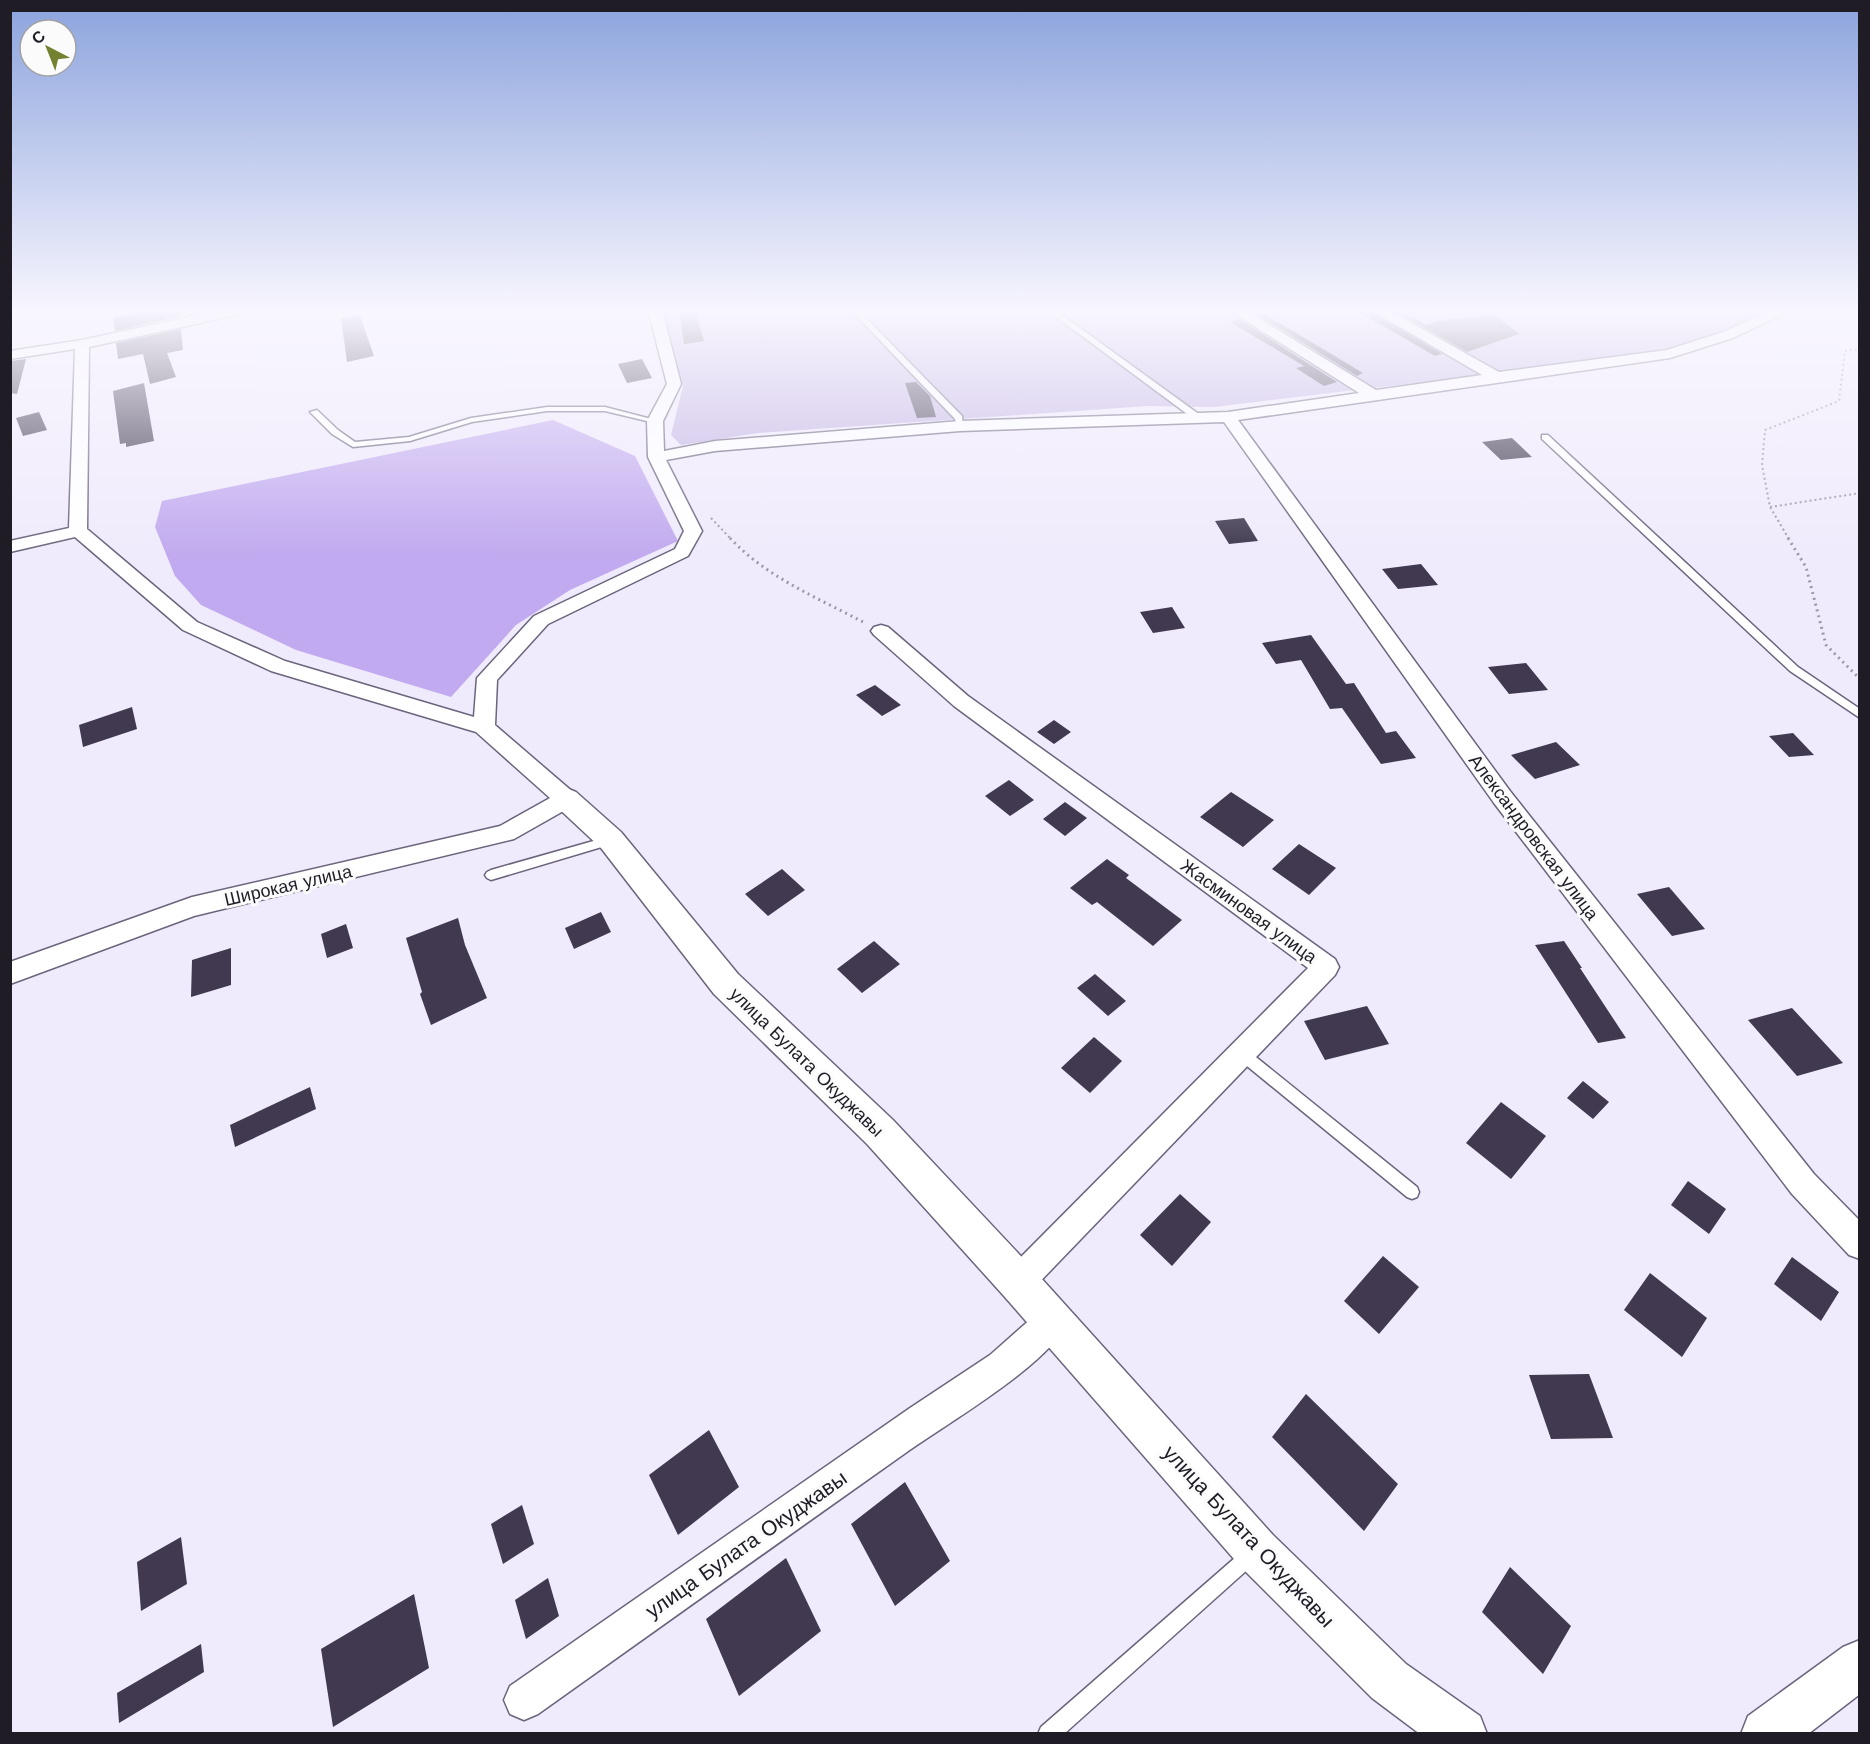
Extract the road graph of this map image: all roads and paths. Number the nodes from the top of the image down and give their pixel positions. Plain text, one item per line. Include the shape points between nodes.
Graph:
1 (81, 391) edge
2 (670, 391) edge
3 (932, 391) edge
4 (1162, 391) edge
5 (1367, 391) edge
6 (1390, 391) edge
7 (1840, 391) edge
8 (1371, 394) junction
9 (314, 412) dead end
10 (1197, 417) junction
11 (1228, 417) junction
12 (655, 421) junction
13 (960, 426) junction
14 (1545, 437) dead end
15 (656, 457) junction
16 (1860, 493) edge
17 (675, 496) junction
18 (1770, 507) junction
19 (78, 531) junction
20 (10, 547) edge
21 (881, 631) joint
22 (1860, 679) edge
23 (1860, 714) edge
24 (484, 727) junction
25 (566, 799) junction
26 (611, 840) junction
27 (491, 875) dead end
28 (10, 973) edge
29 (1241, 1052) junction
30 (1412, 1192) dead end
31 (1860, 1244) edge
32 (1018, 1282) junction
33 (1052, 1321) junction
34 (1257, 1551) junction
35 (1860, 1664) edge
36 (524, 1701) dead end
37 (1048, 1734) edge
38 (1462, 1734) edge
39 (1766, 1734) edge

1 - 19 street
2 - 12 street
3 - 13 lane via 958,418
4 - 10 lane
5 - 8 street
6 - 8 street
7 - 18 path via 1839,401 1766,430 1762,465
8 - 11 street
9 - 12 lane via 353,445 410,439 471,420 547,409 605,409
10 - 11 street
10 - 13 street
11 - 31 street, Александровская улица via 1509,807 1803,1184
12 - 15 street
13 - 15 street via 715,446
14 - 23 lane via 1794,669
15 - 17 street
16 - 18 path
17 - 21 path via 702,508 741,550 777,576
17 - 24 street via 693,531 682,552 541,620 488,678
18 - 22 path via 1806,567 1826,645
19 - 20 street
19 - 24 street via 189,626 278,666
21 - 29 street, Жасминовая улица via 961,701 1326,967
24 - 25 street
25 - 26 street, улица Булата Окуджавы
25 - 28 street, Широкая улица via 506,833 192,907
26 - 27 lane
26 - 32 street, улица Булата Окуджавы via 726,984 880,1132
29 - 30 lane
29 - 32 street, Жасминовая улица
32 - 33 street, улица Булата Окуджавы
33 - 34 street, улица Булата Окуджавы
33 - 36 street, улица Булата Окуджавы via 1002,1367
34 - 37 lane
34 - 38 street, улица Булата Окуджавы via 1389,1681
35 - 39 street

